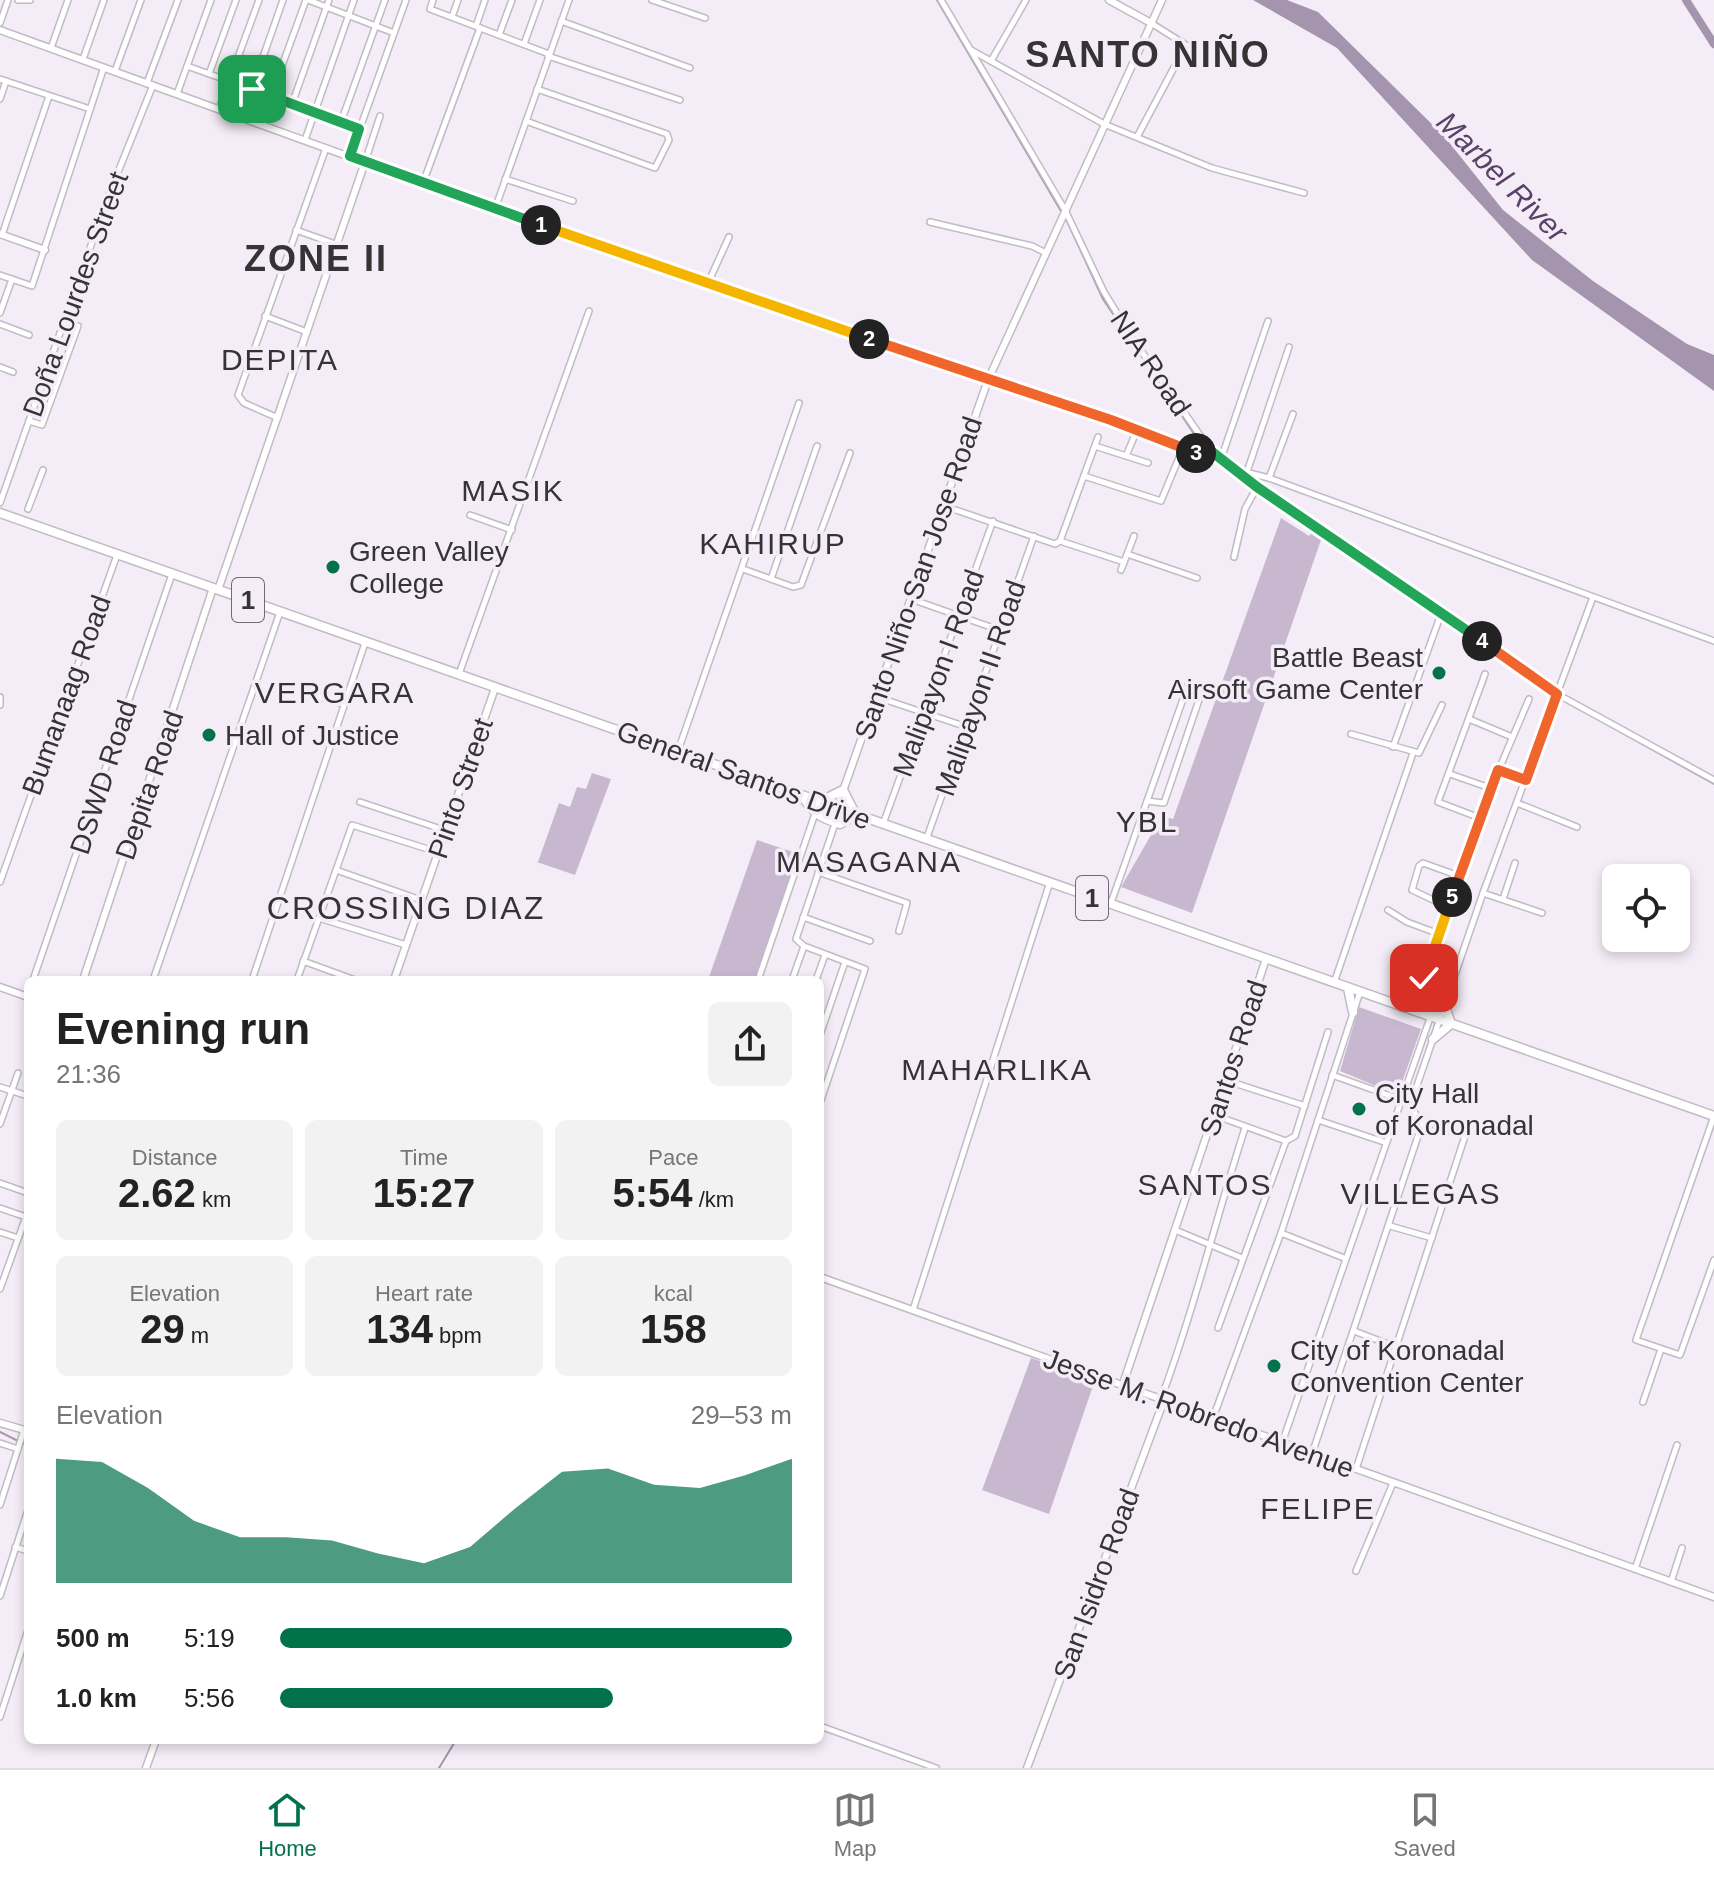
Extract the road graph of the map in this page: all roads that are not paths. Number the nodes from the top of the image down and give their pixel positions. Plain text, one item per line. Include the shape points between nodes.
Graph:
1 (8, 0) edge
2 (18, 0) edge
3 (30, 0) edge
4 (68, 0) edge
5 (104, 0) edge
6 (141, 0) edge
7 (178, 0) edge
8 (211, 0) edge
9 (236, 0) edge
10 (259, 0) edge
11 (283, 0) edge
12 (307, 0) edge
13 (329, 0) edge
14 (354, 0) edge
15 (385, 0) edge
16 (406, 0) edge
17 (433, 0) edge
18 (458, 0) edge
19 (485, 0) edge
20 (512, 0) edge
21 (540, 0) edge
22 (569, 0) edge
23 (652, 0) edge
24 (941, 0) edge
25 (1026, 0) edge
26 (1109, 0) edge
27 (1162, 0) edge
28 (326, 7) junction
29 (349, 16) junction
30 (452, 17) junction
31 (705, 18) dead end
32 (561, 21) junction
33 (0, 23) edge
34 (1151, 23) junction
35 (375, 26) junction
36 (478, 27) junction
37 (0, 30) edge
38 (394, 33) junction
39 (499, 35) junction
40 (524, 44) junction
41 (51, 48) junction
42 (970, 49) junction
43 (549, 55) junction
44 (83, 59) junction
45 (991, 61) junction
46 (187, 66) junction
47 (104, 67) junction
48 (690, 68) dead end
49 (115, 71) junction
50 (209, 74) junction
51 (3, 80) edge
52 (229, 81) junction
53 (150, 84) junction
54 (252, 89) junction
55 (537, 89) junction
56 (177, 94) junction
57 (49, 96) junction
58 (271, 96) junction
59 (0, 99) edge
60 (680, 100) dead end
61 (292, 104) junction
62 (90, 109) junction
63 (219, 109) junction
64 (315, 112) junction
65 (380, 116) dead end
66 (242, 117) junction
67 (526, 121) junction
68 (341, 122) junction
69 (1104, 124) junction
70 (359, 129) junction
71 (1137, 137) junction
72 (305, 140) junction
73 (326, 148) junction
74 (350, 156) junction
75 (365, 162) junction
76 (505, 179) junction
77 (423, 183) junction
78 (1304, 193) dead end
79 (573, 201) dead end
80 (495, 209) junction
81 (1065, 210) junction
82 (930, 222) dead end
83 (296, 230) junction
84 (1, 234) edge
85 (729, 237) dead end
86 (338, 245) junction
87 (45, 250) junction
88 (1046, 253) junction
89 (0, 275) edge
90 (12, 279) junction
91 (708, 283) junction
92 (589, 311) dead end
93 (0, 313) edge
94 (265, 316) junction
95 (64, 321) junction
96 (1268, 321) dead end
97 (0, 324) edge
98 (307, 332) junction
99 (29, 335) dead end
100 (1289, 347) dead end
101 (0, 367) edge
102 (13, 372) dead end
103 (988, 380) junction
104 (799, 403) dead end
105 (1293, 414) dead end
106 (279, 418) junction
107 (29, 421) junction
108 (1137, 430) junction
109 (1098, 437) dead end
110 (817, 446) dead end
111 (1095, 446) junction
112 (1183, 448) junction
113 (1211, 451) junction
114 (850, 453) dead end
115 (1126, 456) junction
116 (1221, 459) junction
117 (1148, 463) dead end
118 (43, 470) dead end
119 (1235, 470) junction
120 (1247, 472) junction
121 (1084, 476) junction
122 (1269, 478) junction
123 (1256, 489) junction
124 (0, 503) edge
125 (944, 506) junction
126 (28, 509) dead end
127 (470, 515) dead end
128 (1, 516) edge
129 (993, 521) junction
130 (512, 530) junction
131 (1034, 536) junction
132 (1134, 536) dead end
133 (1060, 541) junction
134 (117, 554) junction
135 (1127, 554) junction
136 (1234, 557) dead end
137 (1124, 562) junction
138 (743, 569) junction
139 (1121, 570) dead end
140 (172, 573) junction
141 (1197, 578) dead end
142 (771, 579) junction
143 (216, 589) junction
144 (1593, 597) junction
145 (911, 599) junction
146 (280, 612) junction
147 (1441, 614) junction
148 (959, 616) junction
149 (1002, 631) junction
150 (1714, 641) edge
151 (365, 643) junction
152 (1485, 674) dead end
153 (459, 675) junction
154 (1188, 685) dead end
155 (495, 688) junction
156 (308, 693) dead end
157 (1557, 694) junction
158 (0, 697) edge
159 (877, 697) junction
160 (1200, 697) dead end
161 (1529, 699) dead end
162 (343, 704) junction
163 (0, 705) edge
164 (1442, 705) dead end
165 (924, 712) junction
166 (1469, 719) junction
167 (967, 727) junction
168 (1351, 734) dead end
169 (1512, 737) junction
170 (1393, 747) junction
171 (678, 751) junction
172 (1413, 753) junction
173 (1498, 770) junction
174 (1450, 774) junction
175 (1526, 780) junction
176 (1714, 780) edge
177 (1491, 788) junction
178 (843, 790) junction
179 (802, 796) junction
180 (1147, 801) junction
181 (360, 802) dead end
182 (819, 802) junction
183 (1517, 803) junction
184 (838, 809) junction
185 (815, 815) junction
186 (856, 815) junction
187 (1480, 818) junction
188 (835, 823) junction
189 (882, 825) junction
190 (1577, 827) dead end
191 (444, 830) junction
192 (926, 840) junction
193 (437, 852) junction
194 (1515, 863) dead end
195 (336, 870) junction
196 (818, 872) junction
197 (1459, 876) junction
198 (0, 882) edge
199 (1050, 882) junction
200 (1483, 893) junction
201 (1503, 899) junction
202 (421, 900) junction
203 (1111, 904) junction
204 (1448, 907) junction
205 (1388, 910) dead end
206 (1542, 913) dead end
207 (803, 917) junction
208 (319, 918) junction
209 (899, 931) dead end
210 (1439, 934) junction
211 (870, 941) dead end
212 (406, 945) junction
213 (804, 946) junction
214 (825, 954) junction
215 (1266, 959) junction
216 (303, 961) junction
217 (845, 962) junction
218 (34, 976) edge
219 (84, 976) edge
220 (154, 976) edge
221 (253, 976) edge
222 (298, 976) edge
223 (344, 976) edge
224 (395, 976) edge
225 (759, 976) edge
226 (793, 976) edge
227 (817, 976) edge
228 (1334, 983) junction
229 (0, 987) edge
230 (1348, 988) junction
231 (1360, 992) junction
232 (1418, 994) junction
233 (24, 995) edge
234 (1444, 1003) junction
235 (1400, 1006) junction
236 (1412, 1011) junction
237 (1353, 1012) junction
238 (1434, 1018) junction
239 (824, 1023) edge
240 (1451, 1024) junction
241 (1328, 1032) dead end
242 (1433, 1039) junction
243 (18, 1073) dead end
244 (1332, 1075) junction
245 (1225, 1080) junction
246 (0, 1087) edge
247 (12, 1091) junction
248 (824, 1091) edge
249 (24, 1095) edge
250 (1400, 1099) junction
251 (1305, 1106) junction
252 (1214, 1115) junction
253 (1714, 1116) edge
254 (1318, 1120) junction
255 (1423, 1120) junction
256 (0, 1124) edge
257 (1245, 1128) junction
258 (1286, 1141) junction
259 (1384, 1142) junction
260 (0, 1183) edge
261 (24, 1192) edge
262 (0, 1208) edge
263 (24, 1213) edge
264 (24, 1222) edge
265 (1390, 1226) junction
266 (1175, 1230) junction
267 (0, 1232) edge
268 (1281, 1233) junction
269 (18, 1238) junction
270 (1432, 1238) junction
271 (1208, 1243) junction
272 (0, 1256) edge
273 (1242, 1258) junction
274 (1344, 1258) junction
275 (11, 1259) junction
276 (1714, 1260) edge
277 (824, 1278) edge
278 (2, 1280) edge
279 (0, 1289) edge
280 (913, 1310) junction
281 (1218, 1328) dead end
282 (1354, 1331) junction
283 (1396, 1347) junction
284 (1661, 1349) junction
285 (1123, 1384) junction
286 (1162, 1399) junction
287 (1643, 1402) dead end
288 (1213, 1418) junction
289 (0, 1423) edge
290 (24, 1430) edge
291 (24, 1435) edge
292 (0, 1443) edge
293 (1282, 1443) junction
294 (19, 1445) junction
295 (1677, 1445) dead end
296 (1312, 1454) junction
297 (1356, 1469) junction
298 (1393, 1483) junction
299 (0, 1505) edge
300 (24, 1521) edge
301 (15, 1547) junction
302 (1682, 1548) dead end
303 (24, 1550) edge
304 (1635, 1569) junction
305 (1356, 1571) dead end
306 (1671, 1582) junction
307 (0, 1596) edge
308 (1714, 1597) edge
309 (24, 1642) edge
310 (0, 1717) edge
311 (824, 1727) edge
312 (155, 1744) edge
313 (146, 1768) edge
314 (936, 1768) edge
315 (1027, 1768) edge

1 - 33 street
2 - 3 street
4 - 41 street
5 - 44 street
6 - 49 street
7 - 53 street, Doña Lourdes Street
8 - 46 street
9 - 50 street
10 - 52 street
11 - 54 street
12 - 28 street
12 - 58 street
13 - 28 street
14 - 29 street
15 - 35 street
16 - 38 street
17 - 30 street via 430,9
18 - 30 street
19 - 36 street
20 - 39 street
21 - 40 street
22 - 32 street
23 - 31 street
24 - 42 street, NIA Road
25 - 45 street
26 - 34 main road
27 - 34 main road, Santo Niño-San Jose Road
28 - 29 street
28 - 61 street
29 - 35 street
29 - 64 street
30 - 36 street
32 - 43 street
32 - 48 street
34 - 69 main road, Santo Niño-San Jose Road
34 - 71 street via 1186,45
35 - 38 street
35 - 68 street
36 - 39 street
36 - 77 street
37 - 41 main road
38 - 70 street
39 - 40 street
40 - 43 street
41 - 44 main road
42 - 45 street
42 - 81 street, NIA Road
43 - 55 street
43 - 60 street
44 - 47 main road
45 - 69 street
46 - 50 street
46 - 56 street
47 - 49 main road
47 - 62 street
49 - 53 main road
50 - 52 street
51 - 57 street
51 - 59 street
52 - 63 street
53 - 56 main road
53 - 95 street, Doña Lourdes Street
54 - 58 street
54 - 66 street
55 - 67 street
55 - 67 street via 667,134 669,140 655,168
56 - 63 main road
57 - 62 street
57 - 84 street
58 - 61 street
61 - 64 street
62 - 87 street
63 - 66 main road
64 - 68 street
64 - 72 street
65 - 75 street
66 - 72 main road
67 - 76 street
68 - 70 street
69 - 71 street
69 - 81 main road, Santo Niño-San Jose Road
70 - 74 street
71 - 78 street via 1212,168
72 - 73 main road
73 - 74 main road
73 - 83 street
74 - 75 main road
75 - 77 main road
75 - 86 main road, Depita Road
76 - 79 street
76 - 80 street
77 - 80 main road
80 - 91 main road
81 - 88 main road, Santo Niño-San Jose Road
81 - 113 street, NIA Road via 1111,305
82 - 88 street
83 - 86 street
83 - 94 street
84 - 87 main road
85 - 91 street
86 - 98 main road, Depita Road
87 - 90 street via 32,286
88 - 103 main road, Santo Niño-San Jose Road
89 - 90 street
90 - 93 street
91 - 103 main road
92 - 130 street
94 - 98 street
94 - 106 street via 238,398
95 - 107 street, Doña Lourdes Street
95 - 107 street via 78,326 42,425
96 - 116 street
97 - 99 street
98 - 106 main road, Depita Road
100 - 120 street
101 - 102 street
103 - 108 street
103 - 125 main road, Santo Niño-San Jose Road
104 - 138 street
105 - 122 street
106 - 143 main road, Depita Road
107 - 124 street, Doña Lourdes Street
108 - 112 street
108 - 115 street
109 - 111 street
110 - 142 street
111 - 115 street
111 - 121 street
112 - 113 street via 1200,454
112 - 121 street via 1161,501
113 - 116 street, NIA Road
114 - 142 street via 802,583 793,587
115 - 117 street
116 - 119 street, NIA Road
118 - 126 street
119 - 120 street
119 - 123 street, NIA Road
120 - 122 street
121 - 133 street
122 - 144 street
123 - 136 street via 1245,509
123 - 147 street, NIA Road
125 - 129 street
125 - 145 main road, Santo Niño-San Jose Road
127 - 130 street
128 - 134 highway, General Santos Drive / 1
129 - 131 street
129 - 148 street, Malipayon I Road
130 - 153 street
131 - 133 street
131 - 149 street, Malipayon II Road
132 - 135 street
133 - 137 street
134 - 140 highway, General Santos Drive / 1
134 - 198 street, Bumanaag Road
135 - 137 street
135 - 141 street
137 - 139 street
138 - 142 street
138 - 171 street
140 - 143 highway, General Santos Drive / 1
140 - 218 street, DSWD Road
143 - 146 highway, General Santos Drive / 1
143 - 219 main road, Depita Road
144 - 150 street
144 - 157 street
145 - 148 street
145 - 159 main road, Santo Niño-San Jose Road
146 - 151 highway, General Santos Drive / 1
146 - 220 street
147 - 157 street, NIA Road
147 - 170 street
148 - 149 street
148 - 165 street, Malipayon I Road
149 - 167 street, Malipayon II Road
151 - 153 highway, General Santos Drive / 1
151 - 162 street
152 - 166 street
153 - 155 highway, General Santos Drive / 1
154 - 180 street
155 - 171 highway, General Santos Drive / 1
155 - 191 main road, Pinto Street
156 - 162 street
157 - 175 street
157 - 176 street, NIA Road
158 - 163 street
159 - 165 street
159 - 178 main road, Santo Niño-San Jose Road
160 - 180 street via 1164,803
161 - 169 street
162 - 221 street
164 - 172 street via 1423,750
165 - 167 street
165 - 189 street, Malipayon I Road
166 - 169 street
166 - 174 street
167 - 192 street, Malipayon II Road
168 - 170 street
169 - 173 street
170 - 172 street
171 - 179 highway, General Santos Drive / 1
172 - 228 street
173 - 175 street
173 - 177 street
174 - 177 street
174 - 187 street via 1438,802
175 - 183 street
177 - 187 street
178 - 182 highway
178 - 184 main road, Santo Niño-San Jose Road
178 - 186 highway
179 - 182 highway, General Santos Drive / 1
179 - 185 highway
180 - 203 street
181 - 191 street
182 - 184 highway, General Santos Drive / 1
182 - 185 street
183 - 190 street
183 - 200 street
184 - 186 highway, General Santos Drive / 1
184 - 188 street
185 - 188 highway
185 - 225 street
186 - 188 highway
186 - 189 highway, General Santos Drive / 1
187 - 197 street
188 - 196 street
189 - 192 highway, General Santos Drive / 1
191 - 193 main road, Pinto Street
192 - 199 highway, General Santos Drive / 1
193 - 195 street via 352,825
193 - 202 main road, Pinto Street
194 - 201 street
195 - 202 street
195 - 208 street
196 - 207 street
196 - 209 street via 907,903
197 - 204 street
197 - 204 street via 1423,863 1415,877 1413,892
199 - 203 highway, General Santos Drive / 1
199 - 280 street
200 - 201 street
200 - 234 street
201 - 206 street
202 - 212 main road, Pinto Street
203 - 215 highway, General Santos Drive / 1
204 - 210 street
205 - 210 street
207 - 211 street
207 - 213 street via 796,939
208 - 212 street
208 - 216 street
210 - 232 street
212 - 224 main road, Pinto Street
213 - 214 street
213 - 226 street
214 - 217 street
214 - 227 street
215 - 228 highway, General Santos Drive / 1
215 - 245 main road, Santos Road
216 - 222 street
216 - 223 street
217 - 239 street
217 - 248 street via 865,969
228 - 230 highway, General Santos Drive / 1
229 - 233 main road
230 - 231 highway, General Santos Drive / 1
230 - 237 highway
231 - 235 highway, General Santos Drive / 1
231 - 237 street
232 - 235 highway
232 - 236 street
234 - 238 highway
234 - 240 highway
235 - 236 highway, General Santos Drive / 1
236 - 238 highway, General Santos Drive / 1
237 - 244 street
238 - 240 highway, General Santos Drive / 1
238 - 242 street
238 - 250 street
240 - 242 highway
240 - 253 highway, General Santos Drive / 1
241 - 251 street
242 - 255 street via 1411,1103 1414,1115
243 - 247 street
244 - 250 street
244 - 254 street
245 - 251 street
245 - 252 main road, Santos Road
246 - 247 street
247 - 249 street
247 - 256 street
250 - 259 street
251 - 258 street via 1294,1138
252 - 257 street
252 - 266 main road, Santos Road
253 - 284 street via 1636,1340
254 - 259 street
254 - 268 street
255 - 265 street
255 - 270 street via 1465,1136
257 - 258 street
257 - 271 street
258 - 273 street
259 - 274 street
260 - 261 street
262 - 263 street
264 - 269 street
265 - 270 street
265 - 282 street
266 - 271 street
266 - 285 main road, Santos Road
267 - 269 street
268 - 274 street
268 - 288 street
269 - 275 street
270 - 283 street
271 - 273 street
271 - 286 street
272 - 275 street
273 - 281 street
274 - 293 street
275 - 278 street
276 - 284 street via 1680,1355
277 - 280 main road, Jesse M. Robredo Avenue
278 - 279 street
280 - 285 main road, Jesse M. Robredo Avenue
282 - 283 street
282 - 296 street
283 - 297 street
284 - 287 street
285 - 286 main road, Jesse M. Robredo Avenue
286 - 288 main road, Jesse M. Robredo Avenue
286 - 315 main road, San Isidro Road
288 - 293 main road, Jesse M. Robredo Avenue
289 - 290 main road
291 - 294 street
292 - 294 street
293 - 296 main road, Jesse M. Robredo Avenue
294 - 299 street
295 - 304 street
296 - 297 main road, Jesse M. Robredo Avenue
297 - 298 main road, Jesse M. Robredo Avenue
298 - 304 main road, Jesse M. Robredo Avenue
298 - 305 street
300 - 301 street
301 - 303 street
301 - 307 street
302 - 306 street
304 - 306 main road, Jesse M. Robredo Avenue
306 - 308 main road, Jesse M. Robredo Avenue
309 - 310 street
311 - 314 street
312 - 313 main road

